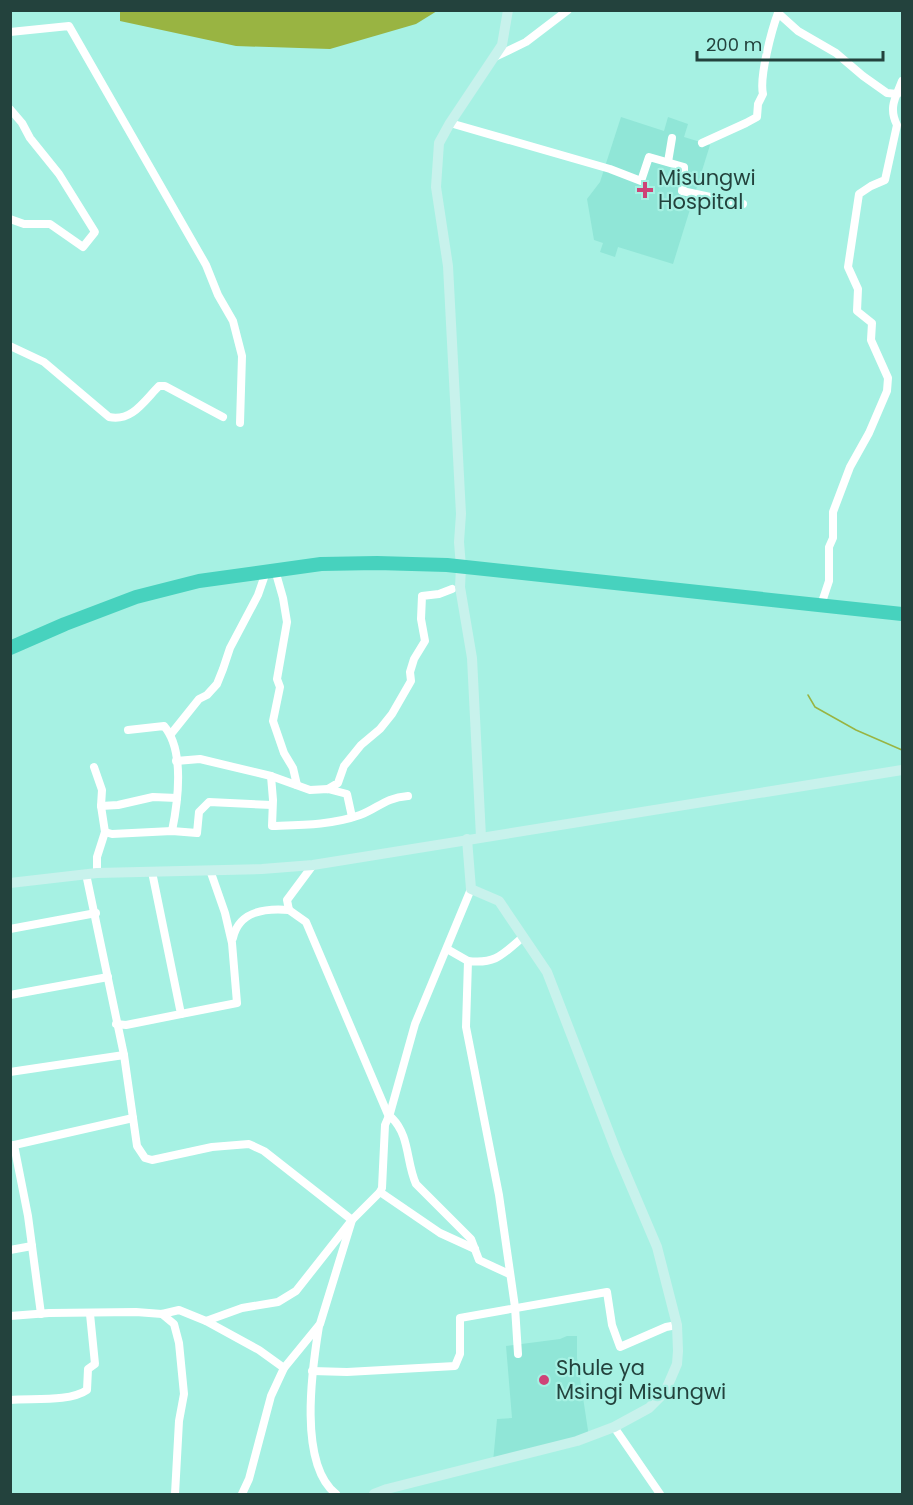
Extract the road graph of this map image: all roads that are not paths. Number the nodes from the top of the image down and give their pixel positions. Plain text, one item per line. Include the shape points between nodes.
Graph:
1 (508, 10) edge
2 (568, 10) edge
3 (10, 32) edge
4 (494, 58) junction
5 (903, 81) edge
6 (900, 93) edge
7 (10, 109) edge
8 (450, 123) junction
9 (672, 138) dead end
10 (702, 142) dead end
11 (668, 162) junction
12 (743, 204) dead end
13 (10, 219) edge
14 (10, 346) edge
15 (224, 417) dead end
16 (240, 423) dead end
17 (461, 567) junction
18 (270, 571) junction
19 (452, 589) dead end
20 (821, 605) junction
21 (903, 614) edge
22 (10, 648) edge
23 (128, 730) dead end
24 (171, 734) junction
25 (176, 761) junction
26 (94, 767) dead end
27 (903, 770) edge
28 (271, 776) junction
29 (297, 785) junction
30 (328, 789) junction
31 (408, 796) dead end
32 (177, 798) junction
33 (272, 805) junction
34 (101, 806) junction
35 (352, 817) junction
36 (172, 831) junction
37 (105, 832) junction
38 (481, 837) junction
39 (467, 839) junction
40 (313, 865) junction
41 (210, 870) junction
42 (152, 872) junction
43 (92, 873) junction
44 (10, 883) edge
45 (471, 889) junction
46 (290, 910) junction
47 (96, 913) junction
48 (10, 929) edge
49 (523, 937) junction
50 (232, 943) junction
51 (447, 949) junction
52 (468, 961) junction
53 (108, 977) junction
54 (10, 995) edge
55 (181, 1014) junction
56 (116, 1024) junction
57 (124, 1055) junction
58 (10, 1072) edge
59 (389, 1117) junction
60 (134, 1119) junction
61 (12, 1145) edge
62 (380, 1192) junction
63 (351, 1220) junction
64 (32, 1246) junction
65 (475, 1249) junction
66 (10, 1250) edge
67 (509, 1274) junction
68 (514, 1307) junction
69 (41, 1314) junction
70 (90, 1314) junction
71 (162, 1314) junction
72 (10, 1316) edge
73 (206, 1321) junction
74 (320, 1324) junction
75 (677, 1325) junction
76 (518, 1354) dead end
77 (284, 1368) junction
78 (312, 1371) junction
79 (10, 1400) edge
80 (614, 1427) junction
81 (175, 1494) edge
82 (242, 1494) edge
83 (336, 1494) edge
84 (374, 1494) edge
85 (660, 1494) edge

1 - 4 street via 502,45
2 - 4 street via 526,42
3 - 16 street via 69,26 234,321 242,356
4 - 8 street
5 - 6 street
6 - 10 street via 887,93 778,13 764,62 764,94 756,117
6 - 20 street via 892,105 897,124 885,180 859,194 848,267 858,289 857,311 872,322 871,340 888,378 887,391 833,512 829,581
7 - 13 street via 96,232 83,247 50,224 24,224
8 - 11 street via 641,181 649,157
8 - 17 street via 439,143 436,187 448,266
9 - 11 street
11 - 12 street via 684,166 682,191
14 - 15 street via 45,362 109,417 130,416 159,386
17 - 18 highway via 321,564
17 - 20 highway
17 - 38 street via 460,587 472,658
18 - 22 highway via 199,581 136,597
18 - 24 street via 230,648 217,684 199,699
18 - 29 street via 283,598 286,622 273,721
19 - 30 street via 422,596 425,641 414,659 411,681 392,714 344,766 338,783
20 - 21 highway
23 - 24 street via 164,726
24 - 25 street
25 - 28 street via 200,759
25 - 32 street
26 - 34 street via 102,790
27 - 38 street
28 - 29 street
28 - 33 street
29 - 30 street via 310,790
30 - 35 street via 347,794
31 - 35 street via 394,797
32 - 34 street via 153,797
32 - 36 street
33 - 35 street via 272,826 329,823
33 - 36 street via 209,802 199,812 197,832
34 - 37 street
36 - 37 street
37 - 43 street
38 - 39 street
39 - 40 street
39 - 45 street
40 - 41 street
40 - 46 street via 287,900
41 - 42 street
41 - 50 street
42 - 43 street
42 - 55 street
43 - 44 street
43 - 47 street
45 - 49 street via 500,901
45 - 51 street
46 - 50 street via 271,909 242,919
46 - 59 street via 306,922
47 - 48 street
47 - 53 street
49 - 52 street via 486,963
49 - 75 street via 547,972 616,1153 657,1247
50 - 55 street via 237,1003
51 - 52 street
51 - 59 street via 415,1024
52 - 67 street via 466,1027 499,1195
53 - 54 street
53 - 56 street
55 - 56 street
56 - 57 street
57 - 58 street
57 - 60 street
59 - 62 street via 385,1125
59 - 65 street via 404,1135 416,1184 471,1239
60 - 61 street
60 - 63 street via 137,1146 145,1158 249,1144 264,1151
61 - 64 street
62 - 63 street
62 - 65 street via 440,1233
63 - 73 street via 296,1291 278,1302 242,1308
63 - 74 street
64 - 66 street
64 - 69 street
65 - 67 street via 479,1260
67 - 68 street
68 - 75 street via 608,1292 612,1325 620,1347
68 - 76 street
68 - 78 street via 460,1318 460,1354 454,1366
69 - 70 street
69 - 72 street
70 - 71 street
70 - 79 street via 95,1364 88,1369 87,1390 80,1395
71 - 73 street via 179,1310
71 - 81 street via 174,1324 179,1343 183,1394
73 - 77 street
74 - 77 street
74 - 78 street
75 - 80 street via 677,1364 665,1392 649,1408
77 - 82 street
78 - 83 street via 313,1453 322,1477
80 - 84 street via 577,1441
80 - 85 street

